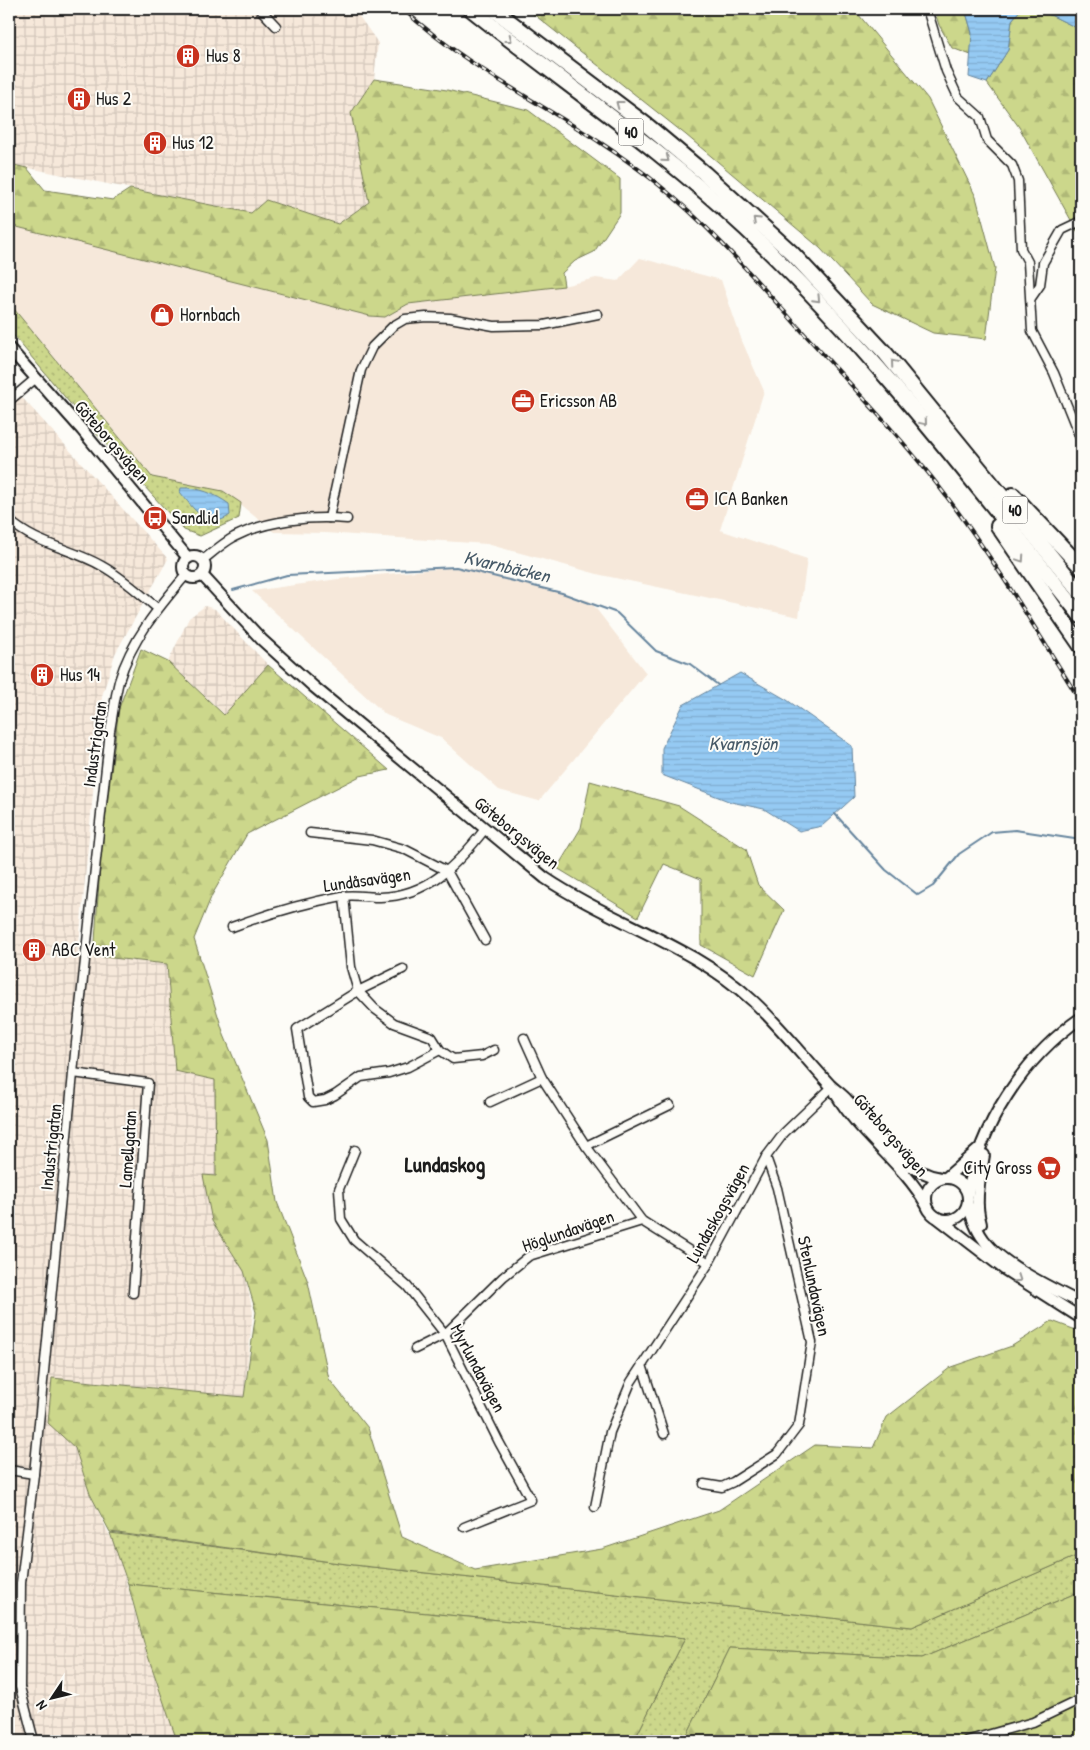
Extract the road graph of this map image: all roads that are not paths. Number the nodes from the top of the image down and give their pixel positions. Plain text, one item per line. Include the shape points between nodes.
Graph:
1 (260, 9) edge
2 (471, 9) edge
3 (493, 9) edge
4 (927, 9) edge
5 (276, 26) dead end
6 (1081, 221) edge
7 (1028, 262) junction
8 (1043, 263) junction
9 (1031, 298) junction
10 (598, 314) dead end
11 (9, 348) edge
12 (35, 379) junction
13 (9, 401) edge
14 (948, 428) junction
15 (1081, 440) edge
16 (956, 460) junction
17 (329, 518) junction
18 (347, 519) dead end
19 (9, 520) edge
20 (188, 558) junction
21 (203, 560) junction
22 (1081, 566) edge
23 (186, 574) junction
24 (202, 576) junction
25 (1081, 593) edge
26 (157, 608) junction
27 (1081, 616) edge
28 (1081, 646) edge
29 (485, 829) junction
30 (310, 833) dead end
31 (447, 871) junction
32 (344, 896) junction
33 (232, 926) dead end
34 (485, 940) dead end
35 (403, 969) dead end
36 (358, 991) junction
37 (1081, 1018) edge
38 (524, 1038) dead end
39 (440, 1050) junction
40 (494, 1050) dead end
41 (73, 1073) junction
42 (542, 1078) junction
43 (832, 1087) junction
44 (490, 1102) dead end
45 (670, 1104) dead end
46 (987, 1133) junction
47 (586, 1146) junction
48 (980, 1148) junction
49 (355, 1150) dead end
50 (766, 1157) junction
51 (944, 1178) junction
52 (968, 1199) junction
53 (926, 1204) junction
54 (939, 1219) junction
55 (642, 1221) junction
56 (1004, 1258) junction
57 (709, 1263) junction
58 (1039, 1292) junction
59 (132, 1293) dead end
60 (1081, 1303) edge
61 (1081, 1312) edge
62 (1081, 1318) edge
63 (445, 1334) junction
64 (415, 1348) dead end
65 (642, 1365) junction
66 (664, 1434) dead end
67 (9, 1470) edge
68 (34, 1474) junction
69 (704, 1484) dead end
70 (595, 1507) dead end
71 (464, 1527) dead end
72 (1081, 1699) edge
73 (34, 1741) edge
74 (966, 1741) edge

1 - 5 street
2 -> 16 highway, 40 via 639,138 745,228 857,343
14 -> 3 highway, 40 via 850,313 755,218 649,127
4 - 7 street via 946,71 958,97 980,117 987,140 1012,165 1018,181 1021,249
6 - 8 street via 1062,230
7 - 8 street
7 - 9 street
8 - 9 street via 1040,285
9 - 15 street via 1032,331 1054,373
10 - 17 street via 544,325 494,326 426,317 405,320 393,326 372,347 361,370
11 - 12 street, Göteborgsvägen
12 - 13 street
12 - 20 street, Göteborgsvägen
14 - 22 highway
14 - 25 highway, 40
16 - 27 highway, 40
16 -> 28 highway
17 - 18 street
17 - 21 street via 257,528 234,537
19 - 26 street via 39,541 102,566
20 - 21 street via 196,556
20 - 23 street via 183,566
21 - 24 street
23 - 24 street via 193,578
23 - 26 street, Industrigatan
24 - 29 street, Göteborgsvägen via 262,640
26 - 41 street, Industrigatan via 129,655 119,682 110,731
29 - 31 street, Lundåsavägen
29 - 43 street, Göteborgsvägen via 566,892 718,973 767,1015
30 - 31 street via 380,842 404,849
31 - 32 street, Lundåsavägen via 430,884 406,894
31 - 34 street
32 - 33 street, Lundåsavägen
32 - 36 street via 351,967
35 - 36 street
36 - 39 street via 374,1009 394,1023 432,1037
36 - 39 street via 297,1029 310,1100 324,1100 361,1076 408,1067
37 - 46 street via 1035,1060 1010,1092
38 - 42 street
39 - 40 street via 453,1059 482,1056
41 - 59 street, Lamellgatan via 148,1083
41 - 68 street, Industrigatan
42 - 44 street
42 - 47 street
43 - 50 street, Lundaskogsvägen via 784,1133
43 - 51 street, Göteborgsvägen via 906,1163 920,1172
43 - 53 street, Göteborgsvägen via 841,1104 916,1188
45 - 47 street
46 - 48 street
46 - 56 street via 977,1212 987,1236
47 - 55 street
48 - 51 street
48 - 52 street
49 - 63 street, Myrlundavägen via 339,1189 341,1219 354,1240 406,1286
50 - 57 street, Lundaskogsvägen
50 - 69 street, Stenlundavägen via 777,1188 812,1342 798,1425 777,1454 733,1482 722,1487
51 - 52 street via 958,1181
51 - 53 street via 932,1183 927,1190
52 - 54 street via 957,1218
52 - 56 street via 982,1239
53 - 54 street via 931,1214
54 -> 58 street
55 - 57 street
55 - 63 street, Höglundavägen via 529,1256
56 - 60 street via 1034,1279
57 - 65 street, Lundaskogsvägen
58 - 61 street
58 - 62 street
63 - 64 street, Höglundavägen
63 - 71 street, Myrlundavägen via 531,1500
65 - 66 street
65 - 70 street, Lundaskogsvägen via 631,1382 610,1432
67 - 68 street
68 - 73 street, Industrigatan via 20,1583 18,1640 20,1687
72 - 74 street via 1033,1722

